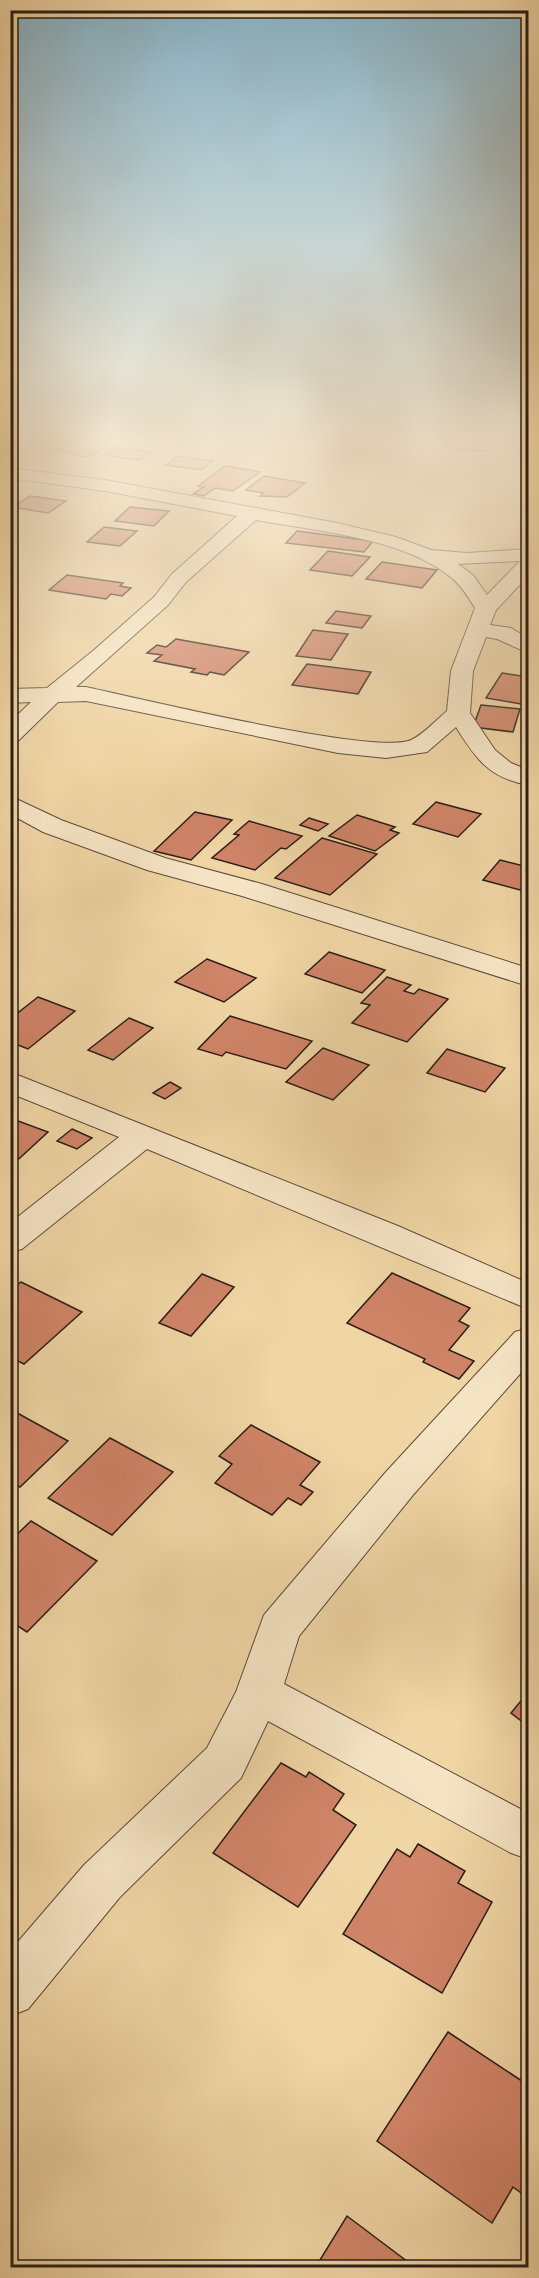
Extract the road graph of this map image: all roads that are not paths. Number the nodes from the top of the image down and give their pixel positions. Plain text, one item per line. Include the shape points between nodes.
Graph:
1 (212, 548) edge
2 (403, 548) edge
3 (423, 554) junction
4 (528, 555) edge
5 (528, 565) edge
6 (482, 618) junction
7 (528, 647) edge
8 (10, 696) edge
9 (51, 696) junction
10 (458, 713) junction
11 (10, 736) edge
12 (528, 778) edge
13 (10, 804) edge
14 (528, 976) edge
15 (10, 1081) edge
16 (142, 1136) junction
17 (10, 1241) edge
18 (528, 1297) edge
19 (528, 1341) edge
20 (258, 1693) junction
21 (528, 1837) edge
22 (10, 1991) edge

1 - 9 street via 179,578 167,596
2 - 3 street
3 - 4 street via 467,559
3 - 6 street via 458,573
5 - 6 street
6 - 7 street
6 - 10 street via 462,671
8 - 9 street
9 - 10 street via 86,694 338,746 386,751 418,747
9 - 11 street
10 - 12 street via 486,755 501,768
13 - 14 street via 52,826 156,864
15 - 16 street
16 - 17 street
16 - 18 street via 386,1234
19 - 20 street via 399,1484 280,1628
20 - 21 street
20 - 22 street via 224,1763 102,1881

